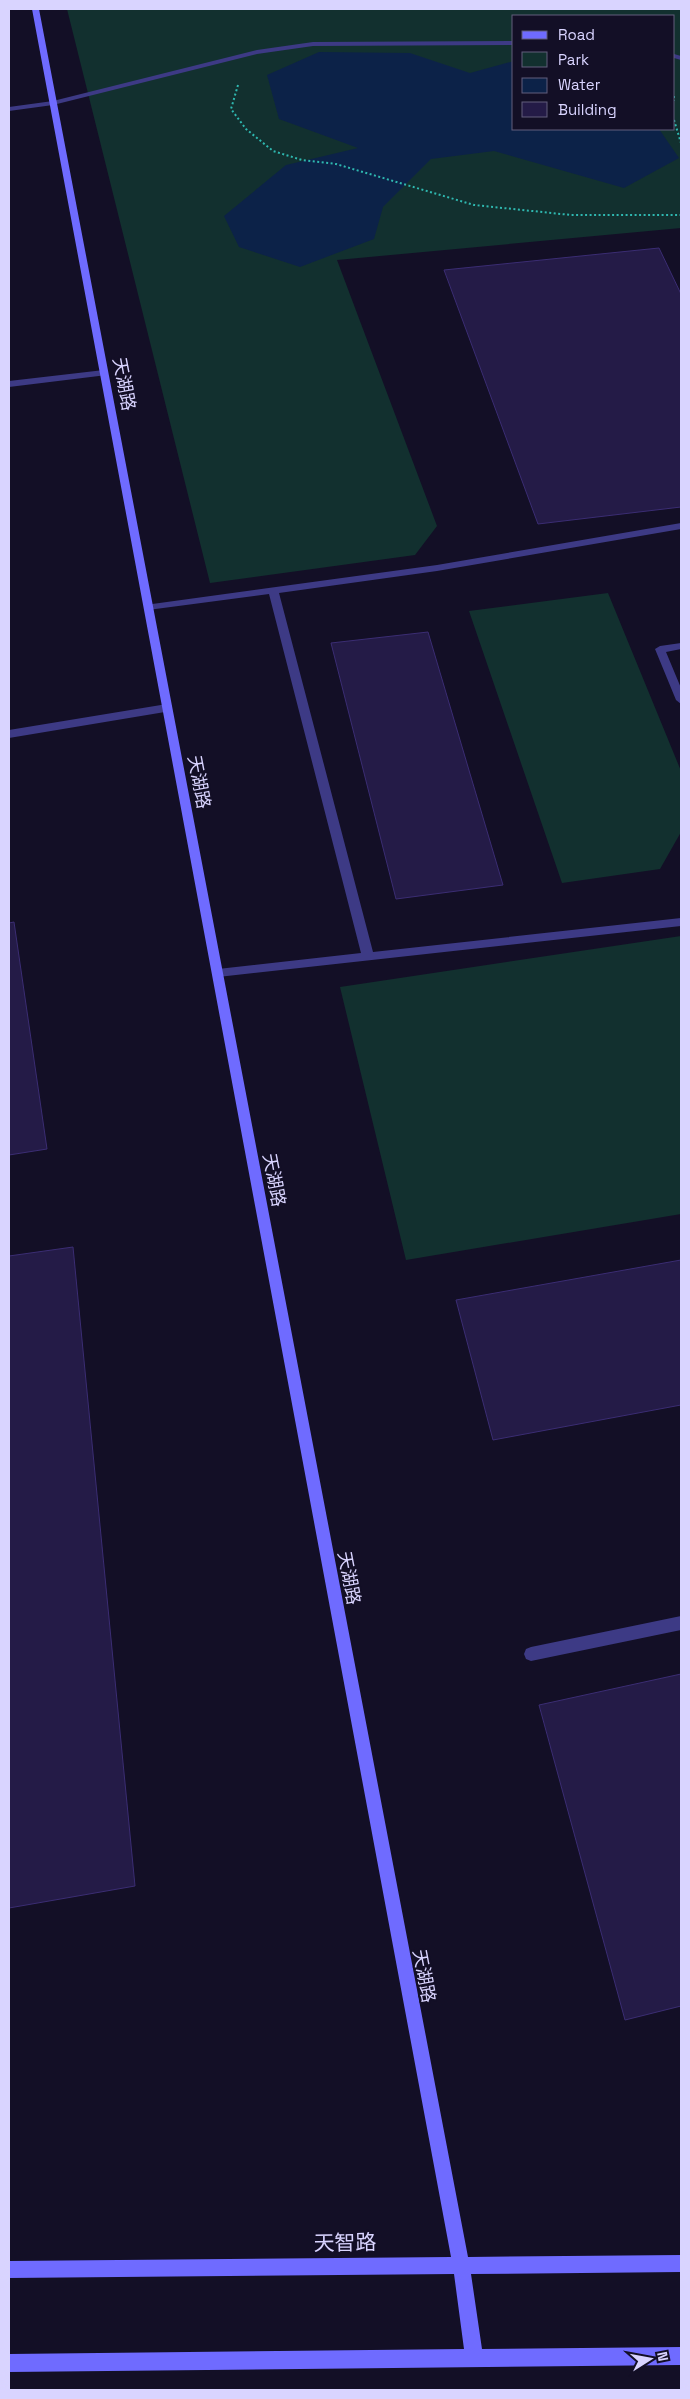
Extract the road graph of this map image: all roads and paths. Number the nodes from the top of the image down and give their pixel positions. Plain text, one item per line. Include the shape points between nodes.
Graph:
1 (35, 9) edge
2 (512, 43) edge
3 (267, 51) junction
4 (53, 103) junction
5 (9, 110) edge
6 (675, 123) edge
7 (681, 143) edge
8 (681, 215) edge
9 (104, 373) junction
10 (9, 384) edge
11 (681, 526) edge
12 (273, 590) junction
13 (148, 607) junction
14 (681, 646) edge
15 (681, 700) edge
16 (166, 708) junction
17 (9, 734) edge
18 (681, 922) edge
19 (368, 956) junction
20 (218, 973) junction
21 (681, 1623) edge
22 (531, 1654) dead end
23 (681, 2263) edge
24 (461, 2264) junction
25 (9, 2270) edge
26 (681, 2356) edge
27 (474, 2358) junction
28 (9, 2363) edge

1 - 4 street, 天湖路
2 - 3 lane via 313,44
3 - 4 lane
3 - 8 path via 246,70 231,109 246,129 273,151 302,160 336,164 474,205 571,216
4 - 5 lane
4 - 9 street, 天湖路
6 - 7 path
9 - 10 lane
9 - 13 street, 天湖路
11 - 12 lane via 437,568
12 - 13 lane
12 - 19 lane
13 - 16 street, 天湖路
14 - 15 lane via 660,649
16 - 17 lane
16 - 20 street, 天湖路
18 - 19 lane
19 - 20 lane
20 - 24 street, 天湖路
21 - 22 lane
23 - 24 street, 天智路
24 - 25 street, 天智路
24 - 27 street, 天湖路
26 - 27 street
27 - 28 street

